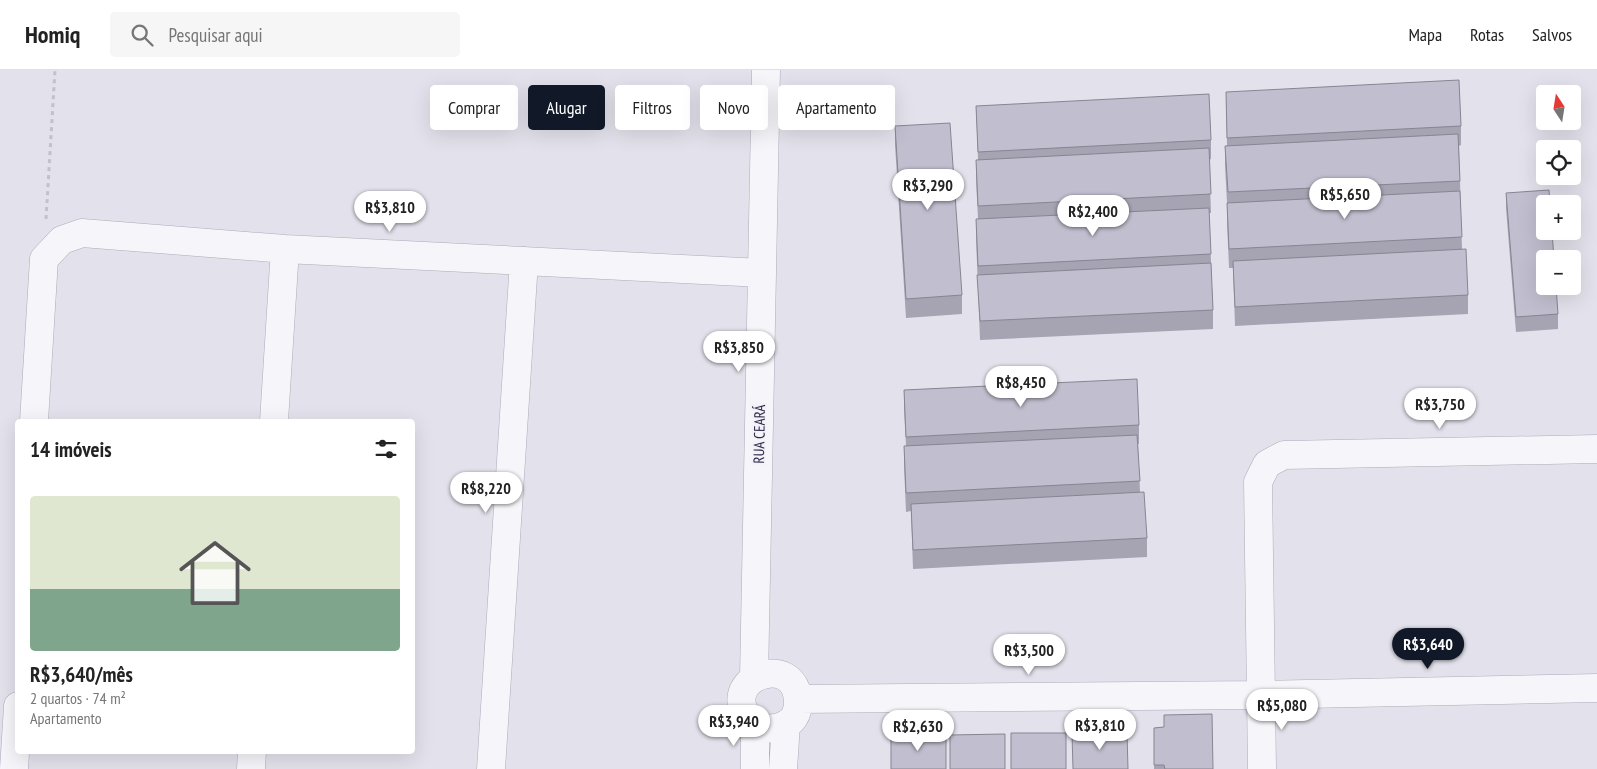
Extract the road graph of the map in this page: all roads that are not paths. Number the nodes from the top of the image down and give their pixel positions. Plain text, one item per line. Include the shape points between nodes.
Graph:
1 (766, 70) edge
2 (285, 249) junction
3 (524, 261) junction
4 (762, 273) junction
5 (34, 419) edge
6 (274, 419) edge
7 (1597, 448) edge
8 (754, 678) junction
9 (1597, 688) edge
10 (1260, 694) junction
11 (798, 699) junction
12 (786, 724) junction
13 (755, 726) junction
14 (15, 753) edge
15 (252, 754) edge
16 (14, 769) edge
17 (251, 769) edge
18 (491, 769) edge
19 (755, 769) edge
20 (783, 769) edge
21 (1262, 769) edge

1 - 4 street, RUA CEARÁ
2 - 3 street
2 - 5 street via 82,233 62,240 44,259
2 - 6 street
3 - 4 street
3 - 18 street
4 - 8 street, RUA CEARÁ
7 - 10 street via 1284,455 1267,464 1258,482
8 - 11 street via 765,673 786,678 794,686
8 - 13 street via 746,686 742,707
9 - 10 street
10 - 11 street
10 - 21 street
11 - 12 street via 794,717
12 - 13 street via 776,729
12 - 20 street
13 - 19 street
14 - 16 street
15 - 17 street

